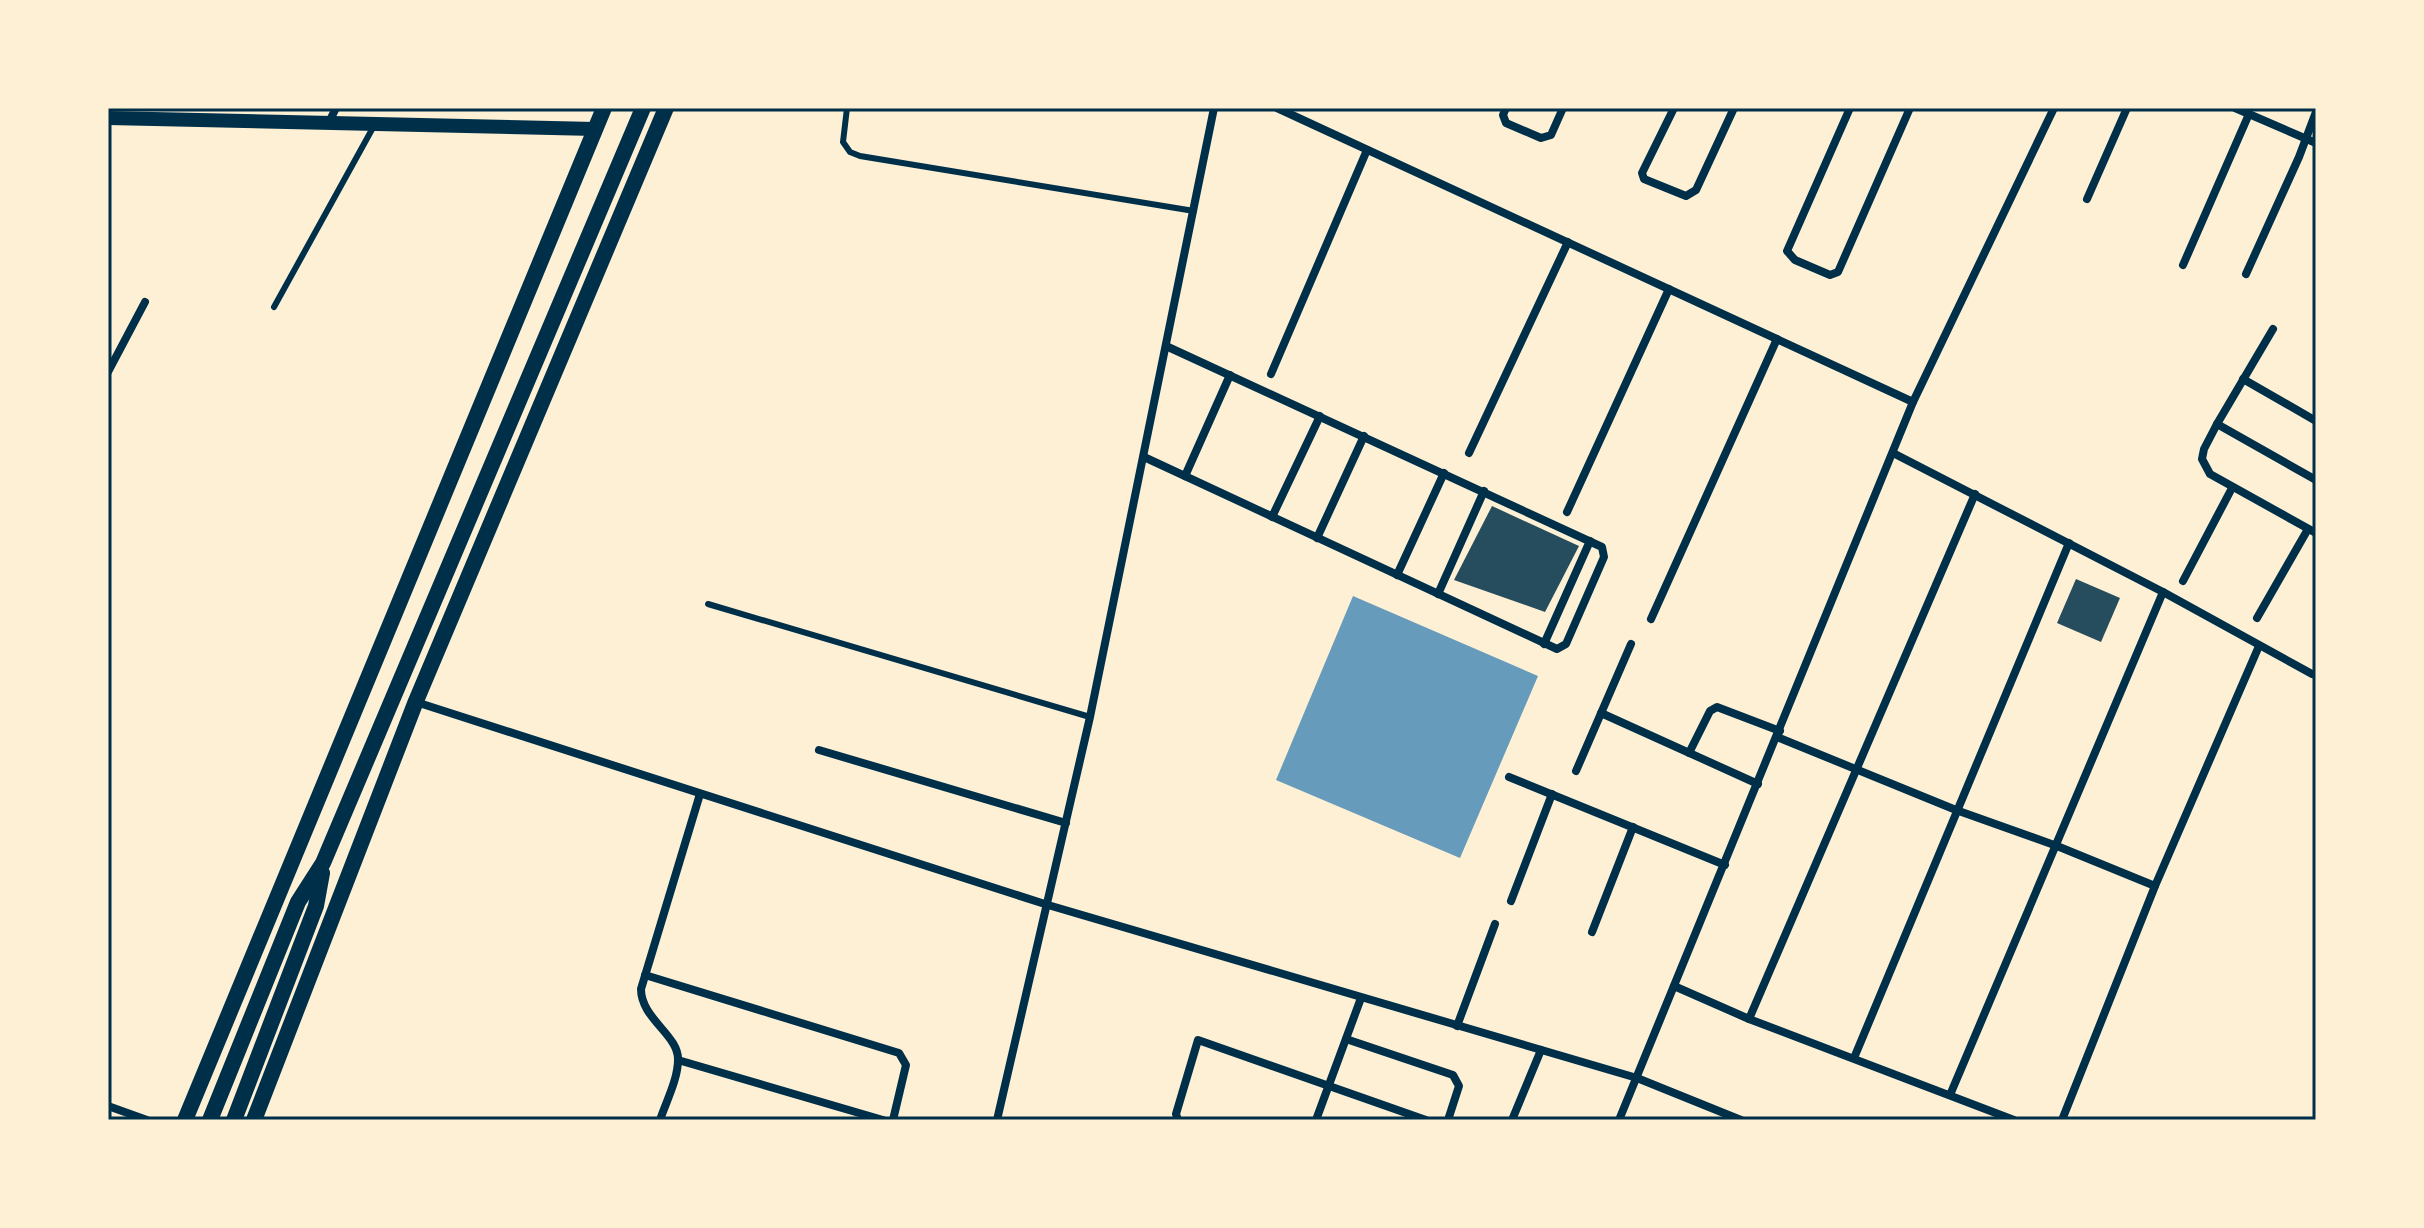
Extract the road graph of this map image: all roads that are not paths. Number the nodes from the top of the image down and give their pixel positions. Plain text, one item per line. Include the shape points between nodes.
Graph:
1 (604, 108) edge
2 (643, 108) edge
3 (666, 108) edge
4 (847, 108) edge
5 (1214, 108) edge
6 (1277, 108) edge
7 (1506, 108) edge
8 (1563, 108) edge
9 (1674, 108) edge
10 (1734, 108) edge
11 (1850, 108) edge
12 (1910, 108) edge
13 (2054, 108) edge
14 (2127, 108) edge
15 (2235, 108) edge
16 (2316, 112) edge
17 (178, 114) edge
18 (260, 114) edge
19 (2249, 114) junction
20 (332, 115) edge
21 (108, 118) edge
22 (375, 124) junction
23 (595, 129) junction
24 (2306, 139) junction
25 (2316, 143) edge
26 (1367, 150) junction
27 (2087, 199) dead end
28 (1194, 211) junction
29 (1568, 242) junction
30 (2183, 265) dead end
31 (2246, 274) dead end
32 (1669, 289) junction
33 (145, 302) dead end
34 (274, 307) dead end
35 (2273, 329) dead end
36 (1777, 339) junction
37 (1166, 346) junction
38 (108, 372) edge
39 (1271, 374) dead end
40 (1230, 375) junction
41 (2243, 379) junction
42 (1913, 402) junction
43 (1320, 416) junction
44 (2316, 421) edge
45 (2217, 424) junction
46 (1364, 436) junction
47 (1469, 453) dead end
48 (1893, 453) junction
49 (1144, 457) junction
50 (1444, 473) junction
51 (1185, 476) junction
52 (2316, 480) edge
53 (2232, 488) junction
54 (1484, 491) junction
55 (1975, 494) junction
56 (1567, 512) dead end
57 (1272, 517) junction
58 (2312, 531) edge
59 (1317, 538) junction
60 (1590, 541) junction
61 (2069, 543) junction
62 (1397, 575) junction
63 (2183, 581) dead end
64 (2163, 592) junction
65 (1438, 594) junction
66 (708, 604) dead end
67 (2257, 618) dead end
68 (1651, 619) dead end
69 (1544, 644) junction
70 (1631, 644) dead end
71 (2259, 646) junction
72 (2312, 674) dead end
73 (416, 701) junction
74 (1601, 713) junction
75 (1090, 717) junction
76 (1778, 734) junction
77 (819, 750) dead end
78 (1689, 753) junction
79 (1857, 768) junction
80 (1576, 771) dead end
81 (1509, 777) dead end
82 (1758, 784) junction
83 (700, 794) junction
84 (1552, 794) junction
85 (1956, 810) junction
86 (1066, 823) junction
87 (1633, 827) junction
88 (2057, 846) junction
89 (323, 863) junction
90 (1725, 865) junction
91 (2155, 886) junction
92 (1511, 901) dead end
93 (1048, 905) junction
94 (1495, 924) dead end
95 (1592, 932) dead end
96 (645, 975) junction
97 (1674, 986) junction
98 (1361, 998) junction
99 (1749, 1019) junction
100 (1457, 1026) junction
101 (1346, 1039) junction
102 (1541, 1050) junction
103 (1854, 1058) junction
104 (678, 1060) junction
105 (1637, 1078) junction
106 (1329, 1086) junction
107 (1950, 1095) junction
108 (108, 1106) edge
109 (147, 1120) edge
110 (185, 1120) edge
111 (210, 1120) edge
112 (234, 1120) edge
113 (254, 1120) edge
114 (660, 1120) edge
115 (883, 1120) edge
116 (893, 1120) edge
117 (997, 1120) edge
118 (1178, 1120) edge
119 (1316, 1120) edge
120 (1426, 1120) edge
121 (1448, 1120) edge
122 (1512, 1120) edge
123 (1619, 1120) edge
124 (1741, 1120) edge
125 (2014, 1120) edge
126 (2062, 1120) edge

1 - 23 main road
2 - 89 main road
3 - 73 main road
4 - 28 lane via 843,142 860,156
5 - 28 street
6 - 26 street
7 - 8 street via 1506,123 1541,138 1551,135
9 - 10 street via 1642,173 1644,179 1686,196 1696,190
11 - 12 street via 1787,251 1830,275 1838,272
13 - 42 street
14 - 27 street
15 - 19 street
16 - 24 street
17 - 18 street
17 - 21 street
18 - 20 street
19 - 24 street
19 - 30 street
20 - 22 street
22 - 23 street
22 - 34 lane
23 - 110 main road
24 - 25 street
24 - 31 street
26 - 29 street
26 - 39 street
28 - 37 street
29 - 32 street
29 - 47 street
32 - 36 street
32 - 56 street
33 - 38 street
35 - 41 street
36 - 42 street
36 - 68 street
37 - 40 street
37 - 49 street
40 - 43 street
40 - 51 street
41 - 44 street
41 - 45 street
42 - 48 street
43 - 46 street
43 - 57 street
45 - 52 street
45 - 53 street via 2202,459 2210,474
46 - 50 street
46 - 59 street
48 - 55 street
48 - 76 street
49 - 51 street
49 - 75 street
50 - 54 street
50 - 62 street
51 - 57 street
53 - 58 street
53 - 63 street
54 - 60 street
54 - 65 street
55 - 61 street
55 - 79 street
57 - 59 street
58 - 67 street
59 - 62 street
60 - 69 street
60 - 69 street via 1602,547 1604,557 1566,644 1557,649
61 - 64 street
61 - 85 street
62 - 65 street
64 - 71 street
64 - 88 street
65 - 69 street
66 - 75 lane
70 - 74 street
71 - 72 street
71 - 91 street
73 - 83 street
73 - 113 main road
74 - 78 street
74 - 80 street
75 - 86 street
76 - 78 street via 1717,707 1706,717
76 - 79 street
76 - 82 street
77 - 86 street
78 - 82 street
79 - 85 street
79 - 99 street
81 - 84 street
82 - 90 street
83 - 93 street
83 - 96 street
84 - 87 street
84 - 92 street
85 - 88 street
85 - 103 street
86 - 93 street
87 - 90 street
87 - 95 street
88 - 91 street
88 - 107 street
89 - 111 main road via 298,902
89 - 112 main road via 316,906
90 - 97 street
91 - 126 street
93 - 98 street
93 - 117 street
94 - 100 street
96 - 104 street via 641,1000
96 - 116 street via 899,1053 906,1065
97 - 99 street
97 - 105 street
98 - 100 street
98 - 101 street
99 - 103 street
100 - 102 street
101 - 106 street
101 - 121 street via 1453,1075 1459,1086
102 - 105 street
102 - 122 street
103 - 107 street
104 - 114 street
104 - 115 street
105 - 123 street
105 - 124 street
106 - 118 street via 1198,1040
106 - 119 street
106 - 120 street
107 - 125 street
108 - 109 street

